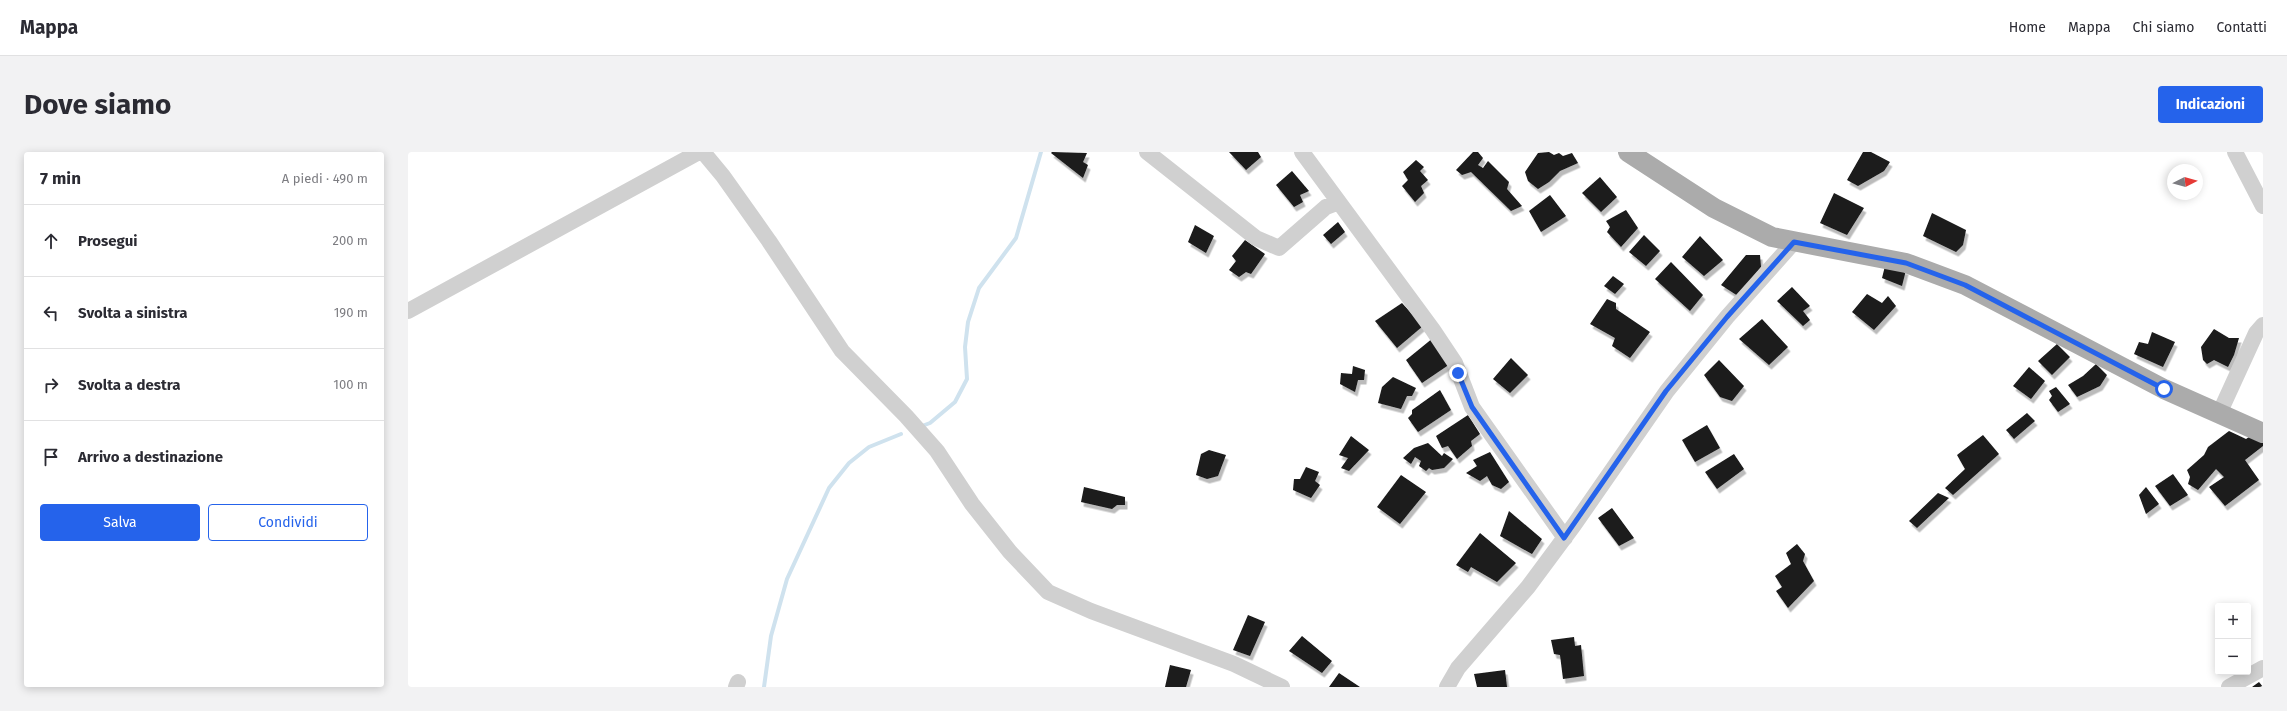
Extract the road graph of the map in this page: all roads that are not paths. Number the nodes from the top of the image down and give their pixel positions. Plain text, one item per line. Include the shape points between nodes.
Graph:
1 (699, 152) edge
2 (703, 152) edge
3 (1146, 152) edge
4 (1302, 152) edge
5 (1628, 152) edge
6 (2235, 152) edge
7 (1339, 202) junction
8 (2263, 206) edge
9 (1794, 242) junction
10 (408, 311) edge
11 (2263, 325) edge
12 (2219, 414) junction
13 (2263, 432) edge
14 (1564, 538) junction
15 (2263, 668) edge
16 (1282, 687) edge
17 (1447, 687) edge
18 (2229, 687) edge

1 - 10 street
2 - 16 street via 764,234 842,351 937,451 972,504 1005,546 1048,592 1091,612 1234,664
3 - 7 street via 1256,238 1271,246 1279,248 1326,207
4 - 7 street
5 - 9 main road via 1714,208 1772,237
6 - 8 street
7 - 14 street via 1433,330 1455,363 1472,407
9 - 12 main road via 1906,263 1965,285 2164,389
9 - 14 street via 1666,391
11 - 12 street via 2256,333
12 - 13 main road
14 - 17 street via 1528,587 1458,668
15 - 18 street

